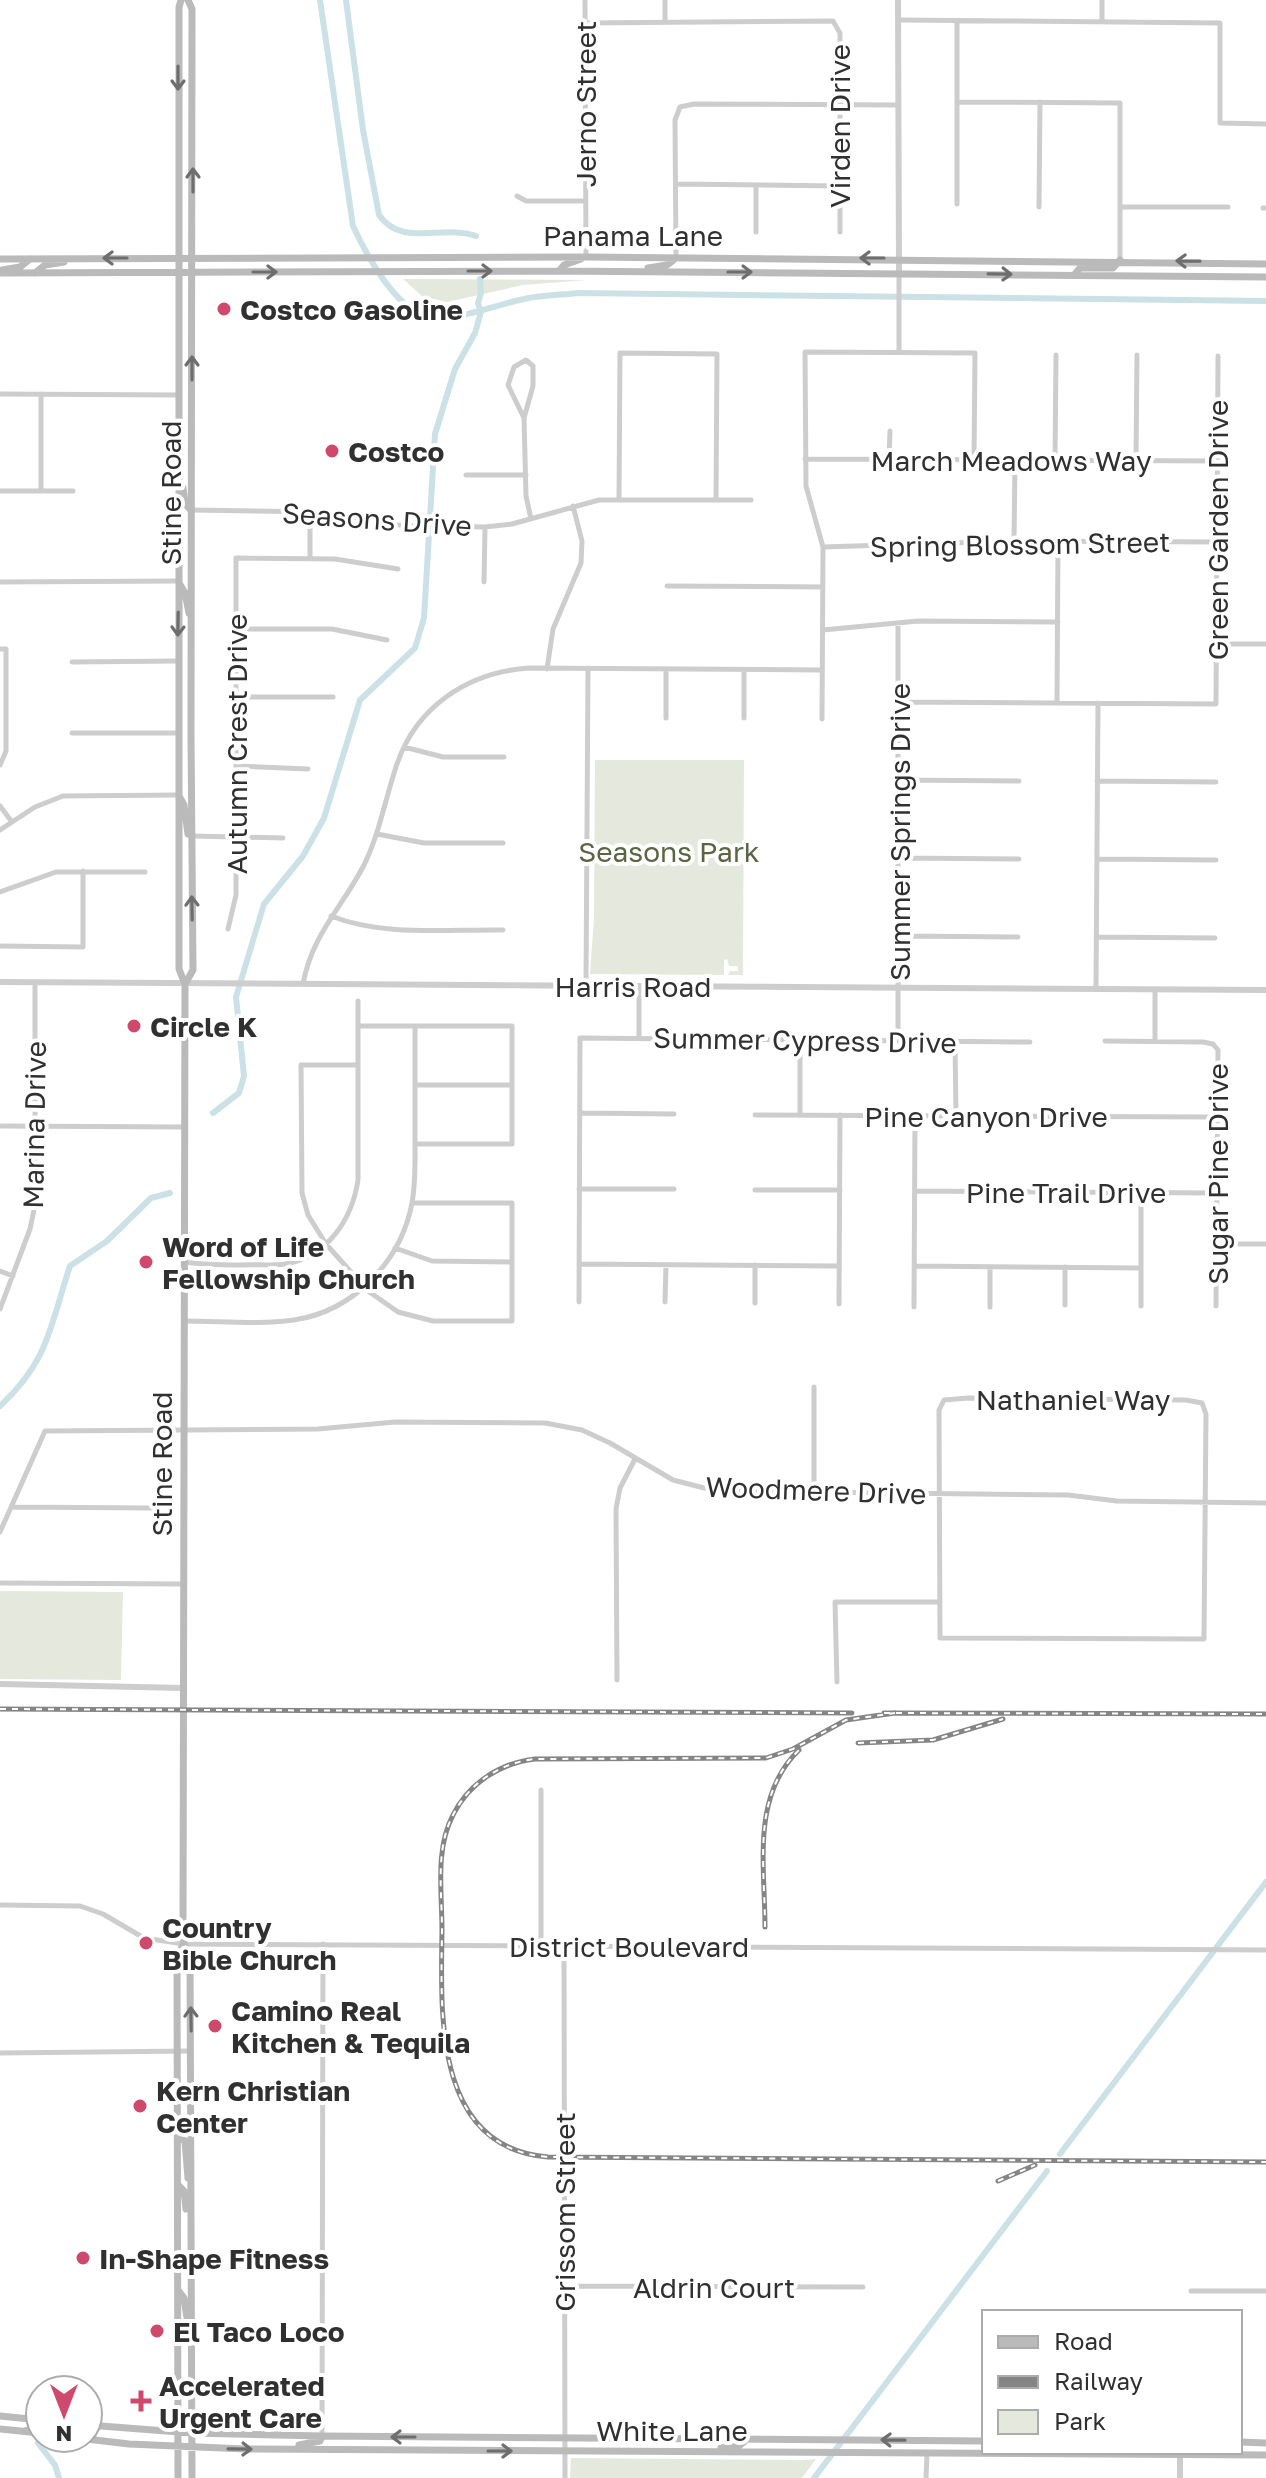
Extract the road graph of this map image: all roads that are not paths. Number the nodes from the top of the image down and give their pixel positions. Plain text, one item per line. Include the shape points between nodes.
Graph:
1 (181, 0) edge
2 (188, 0) edge
3 (585, 0) edge
4 (665, 0) edge
5 (898, 0) edge
6 (1102, 0) edge
7 (898, 20) junction
8 (957, 21) junction
9 (665, 22) junction
10 (1102, 22) junction
11 (585, 23) junction
12 (957, 102) junction
13 (1040, 102) junction
14 (839, 105) junction
15 (898, 105) junction
16 (1266, 124) edge
17 (676, 184) junction
18 (756, 185) junction
19 (839, 186) junction
20 (517, 196) dead end
21 (585, 201) junction
22 (957, 204) dead end
23 (1039, 207) dead end
24 (1120, 207) junction
25 (1228, 207) dead end
26 (756, 232) dead end
27 (840, 232) dead end
28 (586, 257) junction
29 (86, 258) junction
30 (178, 258) junction
31 (193, 258) junction
32 (676, 258) junction
33 (900, 258) junction
34 (0, 259) edge
35 (30, 259) junction
36 (1120, 260) junction
37 (1266, 264) edge
38 (559, 271) junction
39 (0, 272) edge
40 (177, 272) junction
41 (193, 272) junction
42 (626, 272) junction
43 (35, 273) junction
44 (899, 273) junction
45 (1075, 274) junction
46 (1266, 277) edge
47 (899, 352) junction
48 (1056, 355) dead end
49 (1137, 355) dead end
50 (1218, 356) dead end
51 (0, 394) edge
52 (41, 394) junction
53 (178, 395) junction
54 (524, 418) junction
55 (890, 431) dead end
56 (179, 458) junction
57 (805, 459) junction
58 (889, 459) junction
59 (974, 460) junction
60 (1015, 460) junction
61 (1055, 460) junction
62 (1136, 461) junction
63 (1217, 461) junction
64 (466, 475) dead end
65 (526, 475) junction
66 (0, 491) edge
67 (41, 491) junction
68 (73, 491) dead end
69 (619, 499) junction
70 (716, 500) junction
71 (751, 500) dead end
72 (573, 506) junction
73 (191, 510) junction
74 (310, 511) junction
75 (531, 519) junction
76 (485, 527) junction
77 (1014, 541) junction
78 (1058, 541) junction
79 (1217, 542) junction
80 (823, 547) junction
81 (310, 558) junction
82 (398, 569) dead end
83 (178, 581) junction
84 (0, 582) edge
85 (484, 582) dead end
86 (667, 586) dead end
87 (823, 587) junction
88 (1058, 622) junction
89 (898, 624) junction
90 (191, 627) junction
91 (236, 629) junction
92 (823, 630) junction
93 (387, 640) dead end
94 (1216, 644) junction
95 (1266, 644) edge
96 (3, 649) edge
97 (177, 661) junction
98 (72, 662) dead end
99 (547, 669) junction
100 (588, 669) junction
101 (666, 669) junction
102 (744, 670) junction
103 (822, 670) junction
104 (236, 697) junction
105 (333, 697) dead end
106 (900, 702) junction
107 (1057, 703) junction
108 (1098, 703) junction
109 (666, 718) dead end
110 (744, 718) dead end
111 (822, 719) dead end
112 (72, 733) dead end
113 (177, 733) junction
114 (404, 747) junction
115 (504, 757) dead end
116 (0, 765) edge
117 (236, 766) junction
118 (308, 769) dead end
119 (900, 780) junction
120 (1019, 781) dead end
121 (1097, 781) junction
122 (1216, 782) dead end
123 (178, 795) junction
124 (0, 806) edge
125 (12, 822) junction
126 (0, 830) edge
127 (377, 834) junction
128 (236, 835) junction
129 (192, 836) junction
130 (283, 838) dead end
131 (503, 843) dead end
132 (899, 858) junction
133 (1019, 859) dead end
134 (1097, 859) junction
135 (1216, 860) dead end
136 (192, 864) junction
137 (83, 871) junction
138 (145, 872) dead end
139 (0, 892) edge
140 (331, 916) junction
141 (228, 929) dead end
142 (503, 930) dead end
143 (899, 936) junction
144 (1018, 937) dead end
145 (1096, 937) junction
146 (1215, 938) dead end
147 (0, 946) edge
148 (0, 982) edge
149 (35, 982) junction
150 (185, 984) junction
151 (303, 984) junction
152 (586, 985) junction
153 (639, 986) junction
154 (898, 987) junction
155 (1096, 989) junction
156 (1155, 989) junction
157 (1266, 990) edge
158 (358, 1001) dead end
159 (358, 1026) junction
160 (415, 1026) junction
161 (639, 1038) junction
162 (800, 1039) junction
163 (898, 1040) junction
164 (1105, 1041) dead end
165 (1155, 1041) junction
166 (955, 1042) junction
167 (1030, 1042) dead end
168 (358, 1065) junction
169 (415, 1085) junction
170 (512, 1085) junction
171 (580, 1113) junction
172 (674, 1114) dead end
173 (755, 1115) dead end
174 (800, 1115) junction
175 (840, 1115) junction
176 (915, 1116) junction
177 (956, 1116) junction
178 (1217, 1117) junction
179 (0, 1126) edge
180 (35, 1126) junction
181 (183, 1127) junction
182 (415, 1144) junction
183 (579, 1189) junction
184 (674, 1189) dead end
185 (755, 1190) dead end
186 (840, 1190) junction
187 (915, 1191) junction
188 (1141, 1192) junction
189 (1217, 1193) junction
190 (412, 1203) junction
191 (326, 1244) junction
192 (1216, 1244) junction
193 (1266, 1244) edge
194 (395, 1248) junction
195 (184, 1262) junction
196 (512, 1262) junction
197 (579, 1264) junction
198 (666, 1265) junction
199 (755, 1265) junction
200 (839, 1266) junction
201 (915, 1266) junction
202 (990, 1267) junction
203 (1065, 1267) junction
204 (1141, 1268) junction
205 (0, 1271) edge
206 (13, 1276) junction
207 (364, 1287) junction
208 (579, 1302) dead end
209 (665, 1302) dead end
210 (755, 1303) dead end
211 (839, 1304) dead end
212 (1065, 1305) dead end
213 (1141, 1306) dead end
214 (1216, 1306) dead end
215 (914, 1307) dead end
216 (990, 1307) dead end
217 (0, 1309) edge
218 (183, 1321) junction
219 (814, 1387) dead end
220 (183, 1432) junction
221 (635, 1459) junction
222 (814, 1492) junction
223 (939, 1493) junction
224 (1206, 1503) junction
225 (1266, 1503) edge
226 (11, 1507) junction
227 (152, 1508) dead end
228 (0, 1532) edge
229 (0, 1583) edge
230 (183, 1584) junction
231 (940, 1602) junction
232 (617, 1680) dead end
233 (837, 1682) dead end
234 (0, 1684) edge
235 (183, 1688) junction
236 (541, 1790) dead end
237 (0, 1905) edge
238 (184, 1944) junction
239 (323, 1944) junction
240 (541, 1946) junction
241 (564, 1946) junction
242 (1266, 1950) edge
243 (178, 2051) junction
244 (191, 2051) junction
245 (0, 2053) edge
246 (178, 2137) junction
247 (190, 2184) junction
248 (178, 2185) junction
249 (191, 2239) junction
250 (564, 2286) junction
251 (863, 2287) dead end
252 (178, 2290) junction
253 (1191, 2291) dead end
254 (1266, 2291) edge
255 (190, 2348) junction
256 (0, 2416) edge
257 (24, 2418) edge
258 (104, 2426) edge
259 (0, 2429) edge
260 (23, 2431) edge
261 (178, 2432) junction
262 (192, 2433) junction
263 (322, 2436) junction
264 (565, 2438) junction
265 (747, 2439) junction
266 (816, 2439) junction
267 (104, 2440) edge
268 (982, 2441) edge
269 (1242, 2442) edge
270 (1266, 2443) edge
271 (178, 2447) junction
272 (192, 2448) junction
273 (277, 2449) junction
274 (565, 2451) junction
275 (691, 2452) junction
276 (787, 2452) junction
277 (927, 2454) junction
278 (1180, 2454) edge
279 (1266, 2455) edge
280 (178, 2478) edge
281 (192, 2478) edge
282 (565, 2478) edge
283 (926, 2478) edge
284 (1180, 2478) edge

1 -> 30 main road, Stine Road
31 -> 2 main road, Stine Road
3 - 11 street, Jerno Street
4 - 9 street
5 - 7 street
6 - 10 street
7 - 8 street
7 - 15 street
8 - 10 street
8 - 12 street
9 - 11 street
9 - 14 street, Virden Drive via 833,21 840,33
10 - 16 street via 1220,23 1220,123
11 - 21 street, Jerno Street
12 - 13 street
12 - 22 street
13 - 23 street
13 - 24 street via 1120,103
14 - 15 street
14 - 17 street via 680,107 675,120
14 - 19 street, Virden Drive
15 - 33 street
17 - 18 street
17 - 32 street
18 - 19 street
18 - 26 street
19 - 27 street, Virden Drive
20 - 21 street via 526,201
21 - 28 street, Jerno Street
24 - 25 street
24 - 36 street
28 - 31 main road, Panama Lane
28 - 32 main road, Panama Lane
28 - 38 main road
30 -> 29 main road, Panama Lane
29 - 35 main road, Panama Lane
29 - 43 main road via 45,265
30 - 31 main road, Panama Lane
30 - 40 main road, Stine Road
31 - 41 main road, Stine Road
33 -> 32 main road, Panama Lane
32 - 42 main road via 667,265
33 - 36 main road, Panama Lane
33 - 44 street
34 - 35 main road, Panama Lane
35 - 39 main road
37 -> 36 main road, Panama Lane
36 - 45 main road via 1113,268 1080,268
41 -> 38 main road, Panama Lane
38 - 42 main road, Panama Lane
39 - 43 main road, Panama Lane
40 - 41 main road, Panama Lane
40 - 43 main road, Panama Lane
40 - 53 main road, Stine Road
73 -> 41 main road, Stine Road
42 -> 44 main road, Panama Lane
44 -> 45 main road, Panama Lane
44 - 47 street
45 - 46 main road, Panama Lane
47 - 57 street via 805,352
47 - 59 street via 975,353
48 - 61 street
49 - 62 street
50 - 63 street, Green Garden Drive
51 - 52 street
52 - 53 street
52 - 67 street
53 - 56 main road, Stine Road
54 - 54 street via 533,381 533,366 526,360 514,367 508,385
54 - 65 street
55 - 58 street
56 - 73 main road via 185,504
56 - 83 main road, Stine Road
57 - 58 street, March Meadows Way
57 - 80 street via 806,486
58 - 59 street, March Meadows Way
59 - 60 street, March Meadows Way
60 - 61 street, March Meadows Way
60 - 77 street
61 - 62 street, March Meadows Way
62 - 63 street, March Meadows Way
63 - 79 street, Green Garden Drive
64 - 65 street
65 - 75 street
66 - 67 street
67 - 68 street
69 - 70 street, Seasons Drive
69 - 70 street via 620,353 717,354
69 - 72 street, Seasons Drive
70 - 71 street, Seasons Drive
72 - 75 street, Seasons Drive
72 - 99 street via 582,541 581,563 553,629
73 - 74 street, Seasons Drive
73 - 90 main road, Stine Road
74 - 76 street, Seasons Drive via 419,526
74 - 81 street
75 - 76 street, Seasons Drive
76 - 85 street
77 - 78 street, Spring Blossom Street
77 - 80 street, Spring Blossom Street
78 - 79 street, Spring Blossom Street
78 - 88 street
79 - 94 street, Green Garden Drive
80 - 87 street
81 - 82 street
81 - 91 street, Autumn Crest Drive via 236,558
83 - 84 street
83 - 90 main road
83 -> 97 main road, Stine Road
86 - 87 street
87 - 92 street
88 - 89 street
88 - 107 street
89 - 92 street
89 - 106 street, Summer Springs Drive
90 - 129 main road, Stine Road
91 - 93 street via 332,629
91 - 104 street, Autumn Crest Drive
92 - 103 street
94 - 95 street
94 - 108 street, Green Garden Drive via 1216,704
96 - 116 street via 6,751
97 - 98 street
97 - 113 main road, Stine Road
99 - 100 street
99 - 114 street via 502,671 460,687 428,713
100 - 101 street
100 - 152 street
101 - 102 street
101 - 109 street
102 - 103 street
102 - 110 street
103 - 111 street
104 - 105 street
104 - 117 street, Autumn Crest Drive
106 - 107 street
106 - 119 street, Summer Springs Drive
107 - 108 street
108 - 121 street
112 - 113 street
113 - 123 main road, Stine Road
114 - 115 street via 443,757
114 - 127 street
117 - 118 street
117 - 128 street, Autumn Crest Drive
119 - 120 street
119 - 132 street, Summer Springs Drive
121 - 122 street
121 - 134 street
123 - 125 street via 63,796
123 - 136 main road
123 - 150 main road, Stine Road via 179,969
124 - 125 street
125 - 126 street
127 - 131 street via 424,843
127 - 140 street
128 - 129 street
128 - 130 street
128 - 141 street, Autumn Crest Drive via 236,895
129 - 136 main road, Stine Road
132 - 133 street
132 - 143 street, Summer Springs Drive
134 - 135 street
134 - 145 street
150 -> 136 main road, Stine Road via 193,970
137 - 138 street
137 - 139 street via 46,874
137 - 147 street via 83,947
140 - 142 street via 386,929
140 - 151 street via 315,943
143 - 144 street
143 - 154 street, Summer Springs Drive
145 - 146 street
145 - 155 street
148 - 149 street, Harris Road
149 - 150 street, Harris Road
149 - 180 street, Marina Drive
150 - 151 street, Harris Road
150 - 181 main road, Stine Road
151 - 152 street, Harris Road
152 - 153 street, Harris Road
153 - 154 street, Harris Road
153 - 161 street
154 - 155 street, Harris Road
154 - 163 street, Summer Springs Drive
155 - 156 street, Harris Road
156 - 157 street, Harris Road
156 - 165 street
158 - 159 street
159 - 160 street
159 - 168 street
160 - 169 street
160 - 170 street via 512,1026
161 - 162 street, Summer Cypress Drive
161 - 171 street, Summer Cypress Drive via 580,1038
162 - 163 street, Summer Cypress Drive
162 - 174 street
163 - 166 street, Summer Cypress Drive
164 - 165 street
165 - 178 street, Sugar Pine Drive via 1203,1042 1218,1050
166 - 167 street, Summer Cypress Drive
166 - 177 street
168 - 191 street via 356,1193 348,1217
168 - 191 street via 301,1065 302,1193
169 - 170 street
169 - 182 street
170 - 182 street via 512,1144
171 - 172 street
171 - 183 street
173 - 174 street, Pine Canyon Drive
174 - 175 street, Pine Canyon Drive
175 - 176 street, Pine Canyon Drive
175 - 186 street
176 - 177 street, Pine Canyon Drive
176 - 187 street
177 - 178 street, Pine Canyon Drive
178 - 189 street, Sugar Pine Drive
179 - 180 street
180 - 181 street
180 - 206 street, Marina Drive via 34,1216
181 - 195 main road, Stine Road
182 - 190 street
183 - 184 street
183 - 197 street
185 - 186 street
186 - 200 street
187 - 188 street, Pine Trail Drive
187 - 201 street
188 - 189 street, Pine Trail Drive
188 - 204 street
189 - 192 street, Sugar Pine Drive
190 - 194 street
190 - 196 street via 512,1203
191 - 195 street via 308,1257 278,1264
191 - 207 street
192 - 193 street
192 - 214 street, Sugar Pine Drive
194 - 196 street via 432,1261
194 - 207 street
195 - 218 main road, Stine Road
196 - 207 street via 512,1321 423,1320 387,1306
197 - 198 street
197 - 208 street
198 - 199 street
198 - 209 street
199 - 200 street
199 - 210 street
200 - 211 street
201 - 202 street
201 - 215 street
202 - 203 street
202 - 216 street
203 - 204 street
203 - 212 street
204 - 213 street
205 - 206 street
206 - 217 street, Marina Drive
207 - 218 street via 335,1307 294,1320
218 - 220 main road, Stine Road
219 - 222 street
220 - 221 street, Woodmere Drive via 395,1422 545,1423 582,1430
220 - 226 street, Woodmere Drive via 45,1431
220 - 230 main road, Stine Road
221 - 222 street, Woodmere Drive via 702,1489
221 - 232 street via 616,1509
222 - 223 street, Woodmere Drive
223 - 224 street, Woodmere Drive
223 - 224 street, Nathaniel Way via 939,1410 944,1400 1171,1400 1202,1403 1206,1414
223 - 231 street
224 - 225 street, Woodmere Drive
224 - 231 street via 1204,1639 940,1638
226 - 227 street
226 - 228 street
229 - 230 street
230 - 235 main road, Stine Road
231 - 233 street via 835,1602
234 - 235 street
235 - 238 main road, Stine Road
236 - 240 street
237 - 238 street, District Boulevard via 80,1906 144,1938
238 - 239 street, District Boulevard
238 - 243 main road, Stine Road via 177,1955
244 -> 238 main road, Stine Road via 190,1955
239 - 240 street, District Boulevard
239 - 263 street
240 - 241 street, District Boulevard
241 - 242 street, District Boulevard
241 - 250 street, Grissom Street
243 - 244 street
243 - 245 street
243 - 246 main road, Stine Road
244 - 247 main road, Stine Road
246 - 247 main road via 185,2141
246 - 248 main road, Stine Road
247 - 249 main road, Stine Road
248 - 249 main road via 184,2191
248 - 252 main road, Stine Road
249 - 255 main road, Stine Road
250 - 251 street, Aldrin Court
250 - 264 street, Grissom Street
252 - 255 main road via 184,2298
252 - 261 main road, Stine Road
253 - 254 street
255 - 262 main road, Stine Road
256 - 257 main road
258 - 261 main road, White Lane
259 - 260 main road
261 - 262 main road, White Lane
261 - 271 main road, Stine Road
262 - 263 main road, White Lane
262 - 272 main road, Stine Road
264 -> 263 main road, White Lane
263 - 273 main road via 316,2442
264 - 265 main road, White Lane
264 - 274 street, Grissom Street
265 - 266 main road, White Lane
265 - 275 main road via 740,2445
268 -> 266 main road, White Lane
266 - 276 main road
267 - 271 main road, White Lane
268 - 277 main road via 934,2446
269 - 270 main road
271 - 272 main road, White Lane
271 - 280 main road, Stine Road
272 -> 273 main road, White Lane
272 - 281 main road, Stine Road
273 -> 274 main road, White Lane
274 - 275 main road, White Lane
274 - 282 street, Grissom Street
275 - 276 main road, White Lane
276 - 277 main road, White Lane
277 - 278 main road, White Lane
277 - 283 street
278 - 279 main road, White Lane
278 - 284 street

